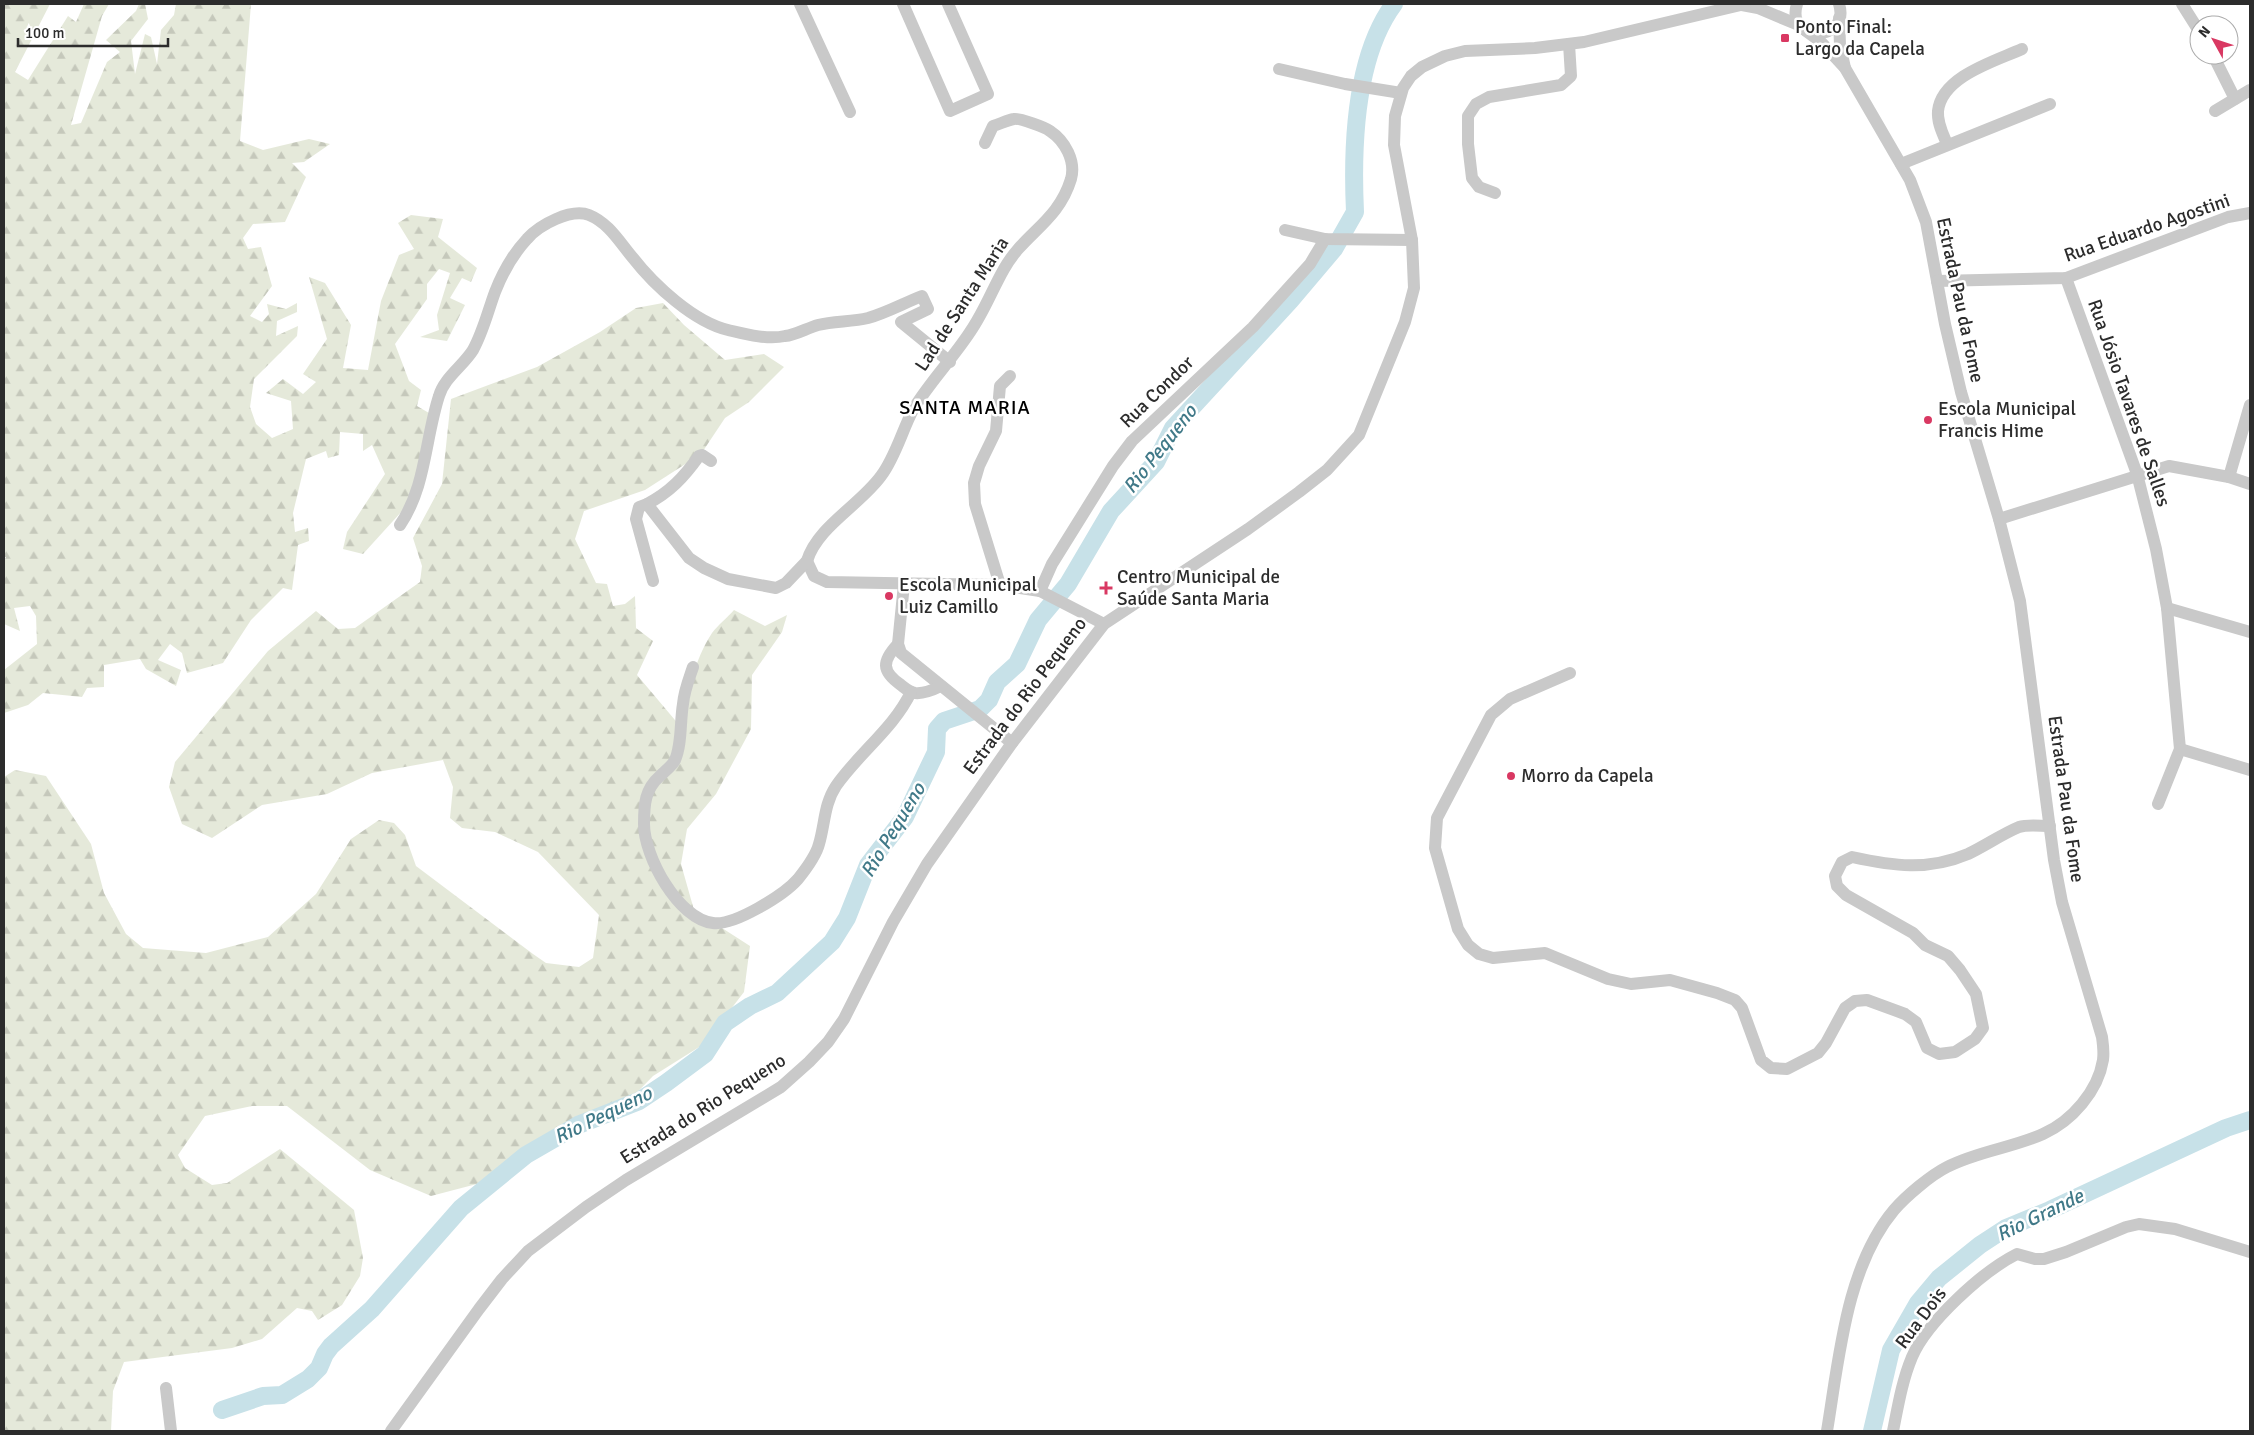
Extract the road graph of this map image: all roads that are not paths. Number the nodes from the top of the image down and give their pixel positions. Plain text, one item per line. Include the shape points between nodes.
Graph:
1 (800, 4) edge
2 (903, 4) edge
3 (948, 4) edge
4 (1744, 4) edge
5 (2182, 4) edge
6 (1795, 6) edge
7 (1841, 9) edge
8 (2189, 15) edge
9 (1804, 28) junction
10 (1569, 44) junction
11 (2022, 49) dead end
12 (2218, 65) edge
13 (1845, 68) junction
14 (1280, 69) dead end
15 (2250, 90) edge
16 (1402, 93) junction
17 (2235, 98) junction
18 (2050, 104) dead end
19 (2215, 111) dead end
20 (850, 112) dead end
21 (985, 143) dead end
22 (1948, 144) junction
23 (1901, 164) junction
24 (1495, 193) dead end
25 (2250, 213) edge
26 (1285, 230) dead end
27 (1328, 239) junction
28 (1412, 240) junction
29 (2066, 278) junction
30 (1937, 281) junction
31 (950, 362) junction
32 (1010, 376) dead end
33 (2250, 405) edge
34 (711, 462) dead end
35 (2137, 474) junction
36 (2229, 477) junction
37 (2250, 484) edge
38 (647, 504) junction
39 (1999, 519) junction
40 (400, 525) dead end
41 (807, 560) junction
42 (653, 581) dead end
43 (904, 584) junction
44 (1000, 585) junction
45 (1044, 592) junction
46 (2168, 608) junction
47 (1104, 624) junction
48 (2250, 632) edge
49 (898, 644) junction
50 (693, 667) dead end
51 (1570, 672) dead end
52 (942, 686) junction
53 (910, 692) junction
54 (1012, 743) junction
55 (2180, 749) junction
56 (2250, 770) edge
57 (2158, 804) dead end
58 (2050, 826) junction
59 (2250, 1252) edge
60 (166, 1388) dead end
61 (171, 1431) edge
62 (392, 1431) edge
63 (1827, 1431) edge
64 (1893, 1431) edge

1 - 20 street
2 - 3 street via 950,111 988,94
4 - 9 street, Estrada do Rio Pequeno
4 - 10 street, Estrada do Rio Pequeno
5 - 8 street
6 - 9 street
7 - 9 street via 1836,24 1826,32 1812,33
7 - 13 street, Estrada Pau da Fome via 1840,45
9 - 13 street, Estrada Pau da Fome
10 - 16 street, Estrada do Rio Pequeno via 1465,51 1446,56 1422,67
10 - 24 street via 1571,76 1561,85 1489,97 1476,104 1468,116 1472,178 1479,187
11 - 22 street via 1978,68 1956,81 1945,94 1938,110 1939,125
12 - 17 street
13 - 23 street, Estrada Pau da Fome
14 - 16 street
15 - 17 street
16 - 28 street, Estrada do Rio Pequeno via 1395,116 1394,145
17 - 19 street
18 - 22 street
21 - 31 street, Lad de Santa Maria via 993,126 1016,118 1049,130 1064,145 1073,165 1071,178 1061,204 1008,261 976,323
22 - 23 street
23 - 30 street, Estrada Pau da Fome via 1926,222
25 - 29 street, Rua Eduardo Agostini via 2228,217
26 - 27 street
27 - 28 street
27 - 45 street, Rua Condor via 1310,264 1253,327 1132,441 1052,564
28 - 47 street, Estrada do Rio Pequeno via 1414,288 1405,322 1359,434 1347,449 1327,470 1248,529
29 - 30 street, Rua Eduardo Agostini
29 - 35 street, Rua Jósio Tavares de Salles
30 - 39 street, Estrada Pau da Fome via 1961,392
31 - 40 street via 901,322 928,309 922,296 869,318 818,325 786,336 726,330 673,298 597,220 590,215 571,213 528,238 496,291 473,349 439,393 419,485 412,506
31 - 41 street, Lad de Santa Maria via 915,408 882,476 822,534
32 - 44 street via 1000,386 996,431 978,466 974,483 975,504
33 - 36 street
34 - 38 street via 699,456 684,477 663,496
35 - 36 street via 2169,466
35 - 39 street
35 - 46 street, Rua Jósio Tavares de Salles
36 - 37 street
38 - 41 street, Lad de Santa Maria via 689,558 728,579 776,588 786,583
38 - 42 street via 639,507 636,519
39 - 58 street, Estrada Pau da Fome via 2020,601
41 - 43 street via 814,576 827,582
43 - 44 street
43 - 49 street
44 - 45 street
45 - 47 street
46 - 48 street
46 - 55 street, Rua Jósio Tavares de Salles
47 - 54 street, Estrada do Rio Pequeno
49 - 52 street via 903,656
49 - 53 street via 889,655 886,670 892,679
50 - 53 street via 683,701 676,757 648,789 644,824 654,861 668,890 698,917 710,923 724,924 790,888 819,844 828,803 837,785 900,710
51 - 58 street via 1510,699 1491,715 1437,818 1435,848 1458,929 1468,945 1479,954 1493,958 1545,953 1608,979 1631,984 1670,980 1717,992 1735,1000 1742,1008 1761,1060 1771,1068 1786,1069 1818,1053 1845,1008 1855,1001 1867,1000 1906,1014 1916,1022 1927,1048 1938,1054 1955,1052 1975,1039 1983,1028 1976,994 1948,956 1924,945 1914,933 1846,895 1837,886 1835,876 1842,862 1852,857 1891,866 1915,866 1967,854 2019,827
52 - 53 street via 928,692
52 - 54 street
54 - 62 street, Estrada do Rio Pequeno via 927,864 893,922 844,1019 828,1042 781,1087 626,1180 528,1251 479,1309
55 - 56 street
55 - 57 street, Rua Jósio Tavares de Salles
58 - 63 street, Estrada Pau da Fome via 2062,902 2102,1037 2103,1059 2098,1079 2085,1100 2064,1121 2044,1134 1972,1156 1946,1168 1895,1208 1865,1258 1850,1298
59 - 64 street, Rua Dois via 2175,1229 2139,1224 2044,1259 2017,1254 1976,1281 1923,1340 1903,1381
60 - 61 street

